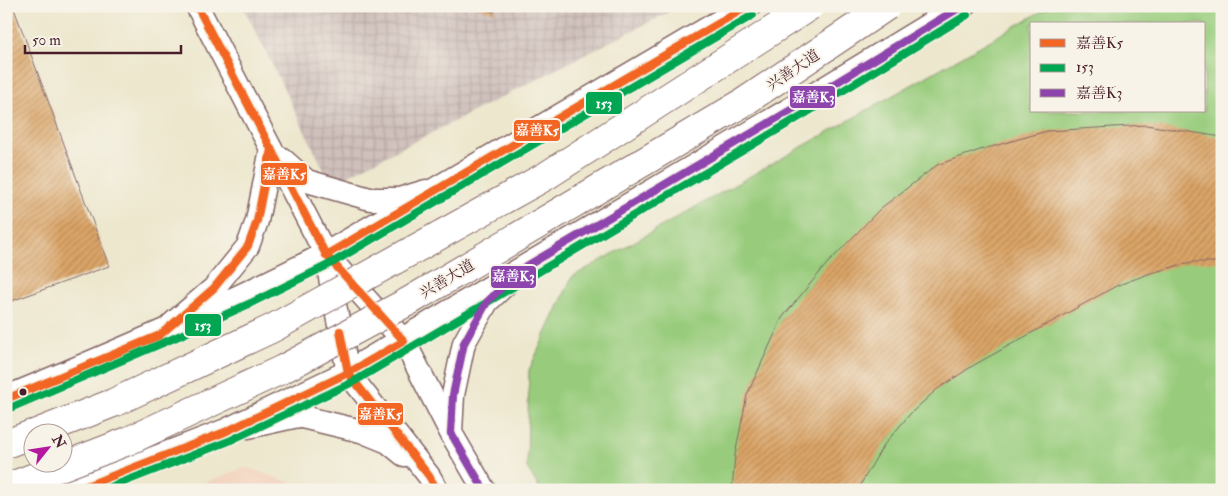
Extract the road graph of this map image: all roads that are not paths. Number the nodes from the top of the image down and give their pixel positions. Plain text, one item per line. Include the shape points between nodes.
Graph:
1 (197, 6) edge
2 (748, 6) edge
3 (810, 6) edge
4 (887, 6) edge
5 (962, 6) edge
6 (271, 149) junction
7 (443, 187) junction
8 (326, 255) junction
9 (520, 270) junction
10 (160, 335) junction
11 (404, 341) junction
12 (348, 373) junction
13 (6, 399) edge
14 (59, 424) edge
15 (225, 432) junction
16 (451, 433) junction
17 (22, 438) edge
18 (6, 444) edge
19 (433, 483) edge
20 (6, 488) edge
21 (76, 490) edge
22 (484, 490) edge

1 - 6 main road
2 - 7 main road
3 - 14 highway, bridge via 546,176 273,328 113,403
4 - 20 highway, 兴善大道, bridge via 741,104 411,300 283,369 128,441
5 - 9 main road
6 - 7 main road via 306,181 370,199 399,199
6 - 8 main road
6 - 10 main road via 257,221 248,246 214,288
7 - 8 main road
8 - 10 main road via 255,292
8 - 11 main road
8 - 12 main road
9 - 11 main road
9 - 16 main road via 487,302 464,343 453,395
10 - 13 main road
11 - 12 main road
11 - 16 main road
12 - 15 main road
12 - 19 main road
15 - 19 main road via 298,416 360,431 388,442
15 - 21 main road
16 - 22 main road
17 - 18 highway

